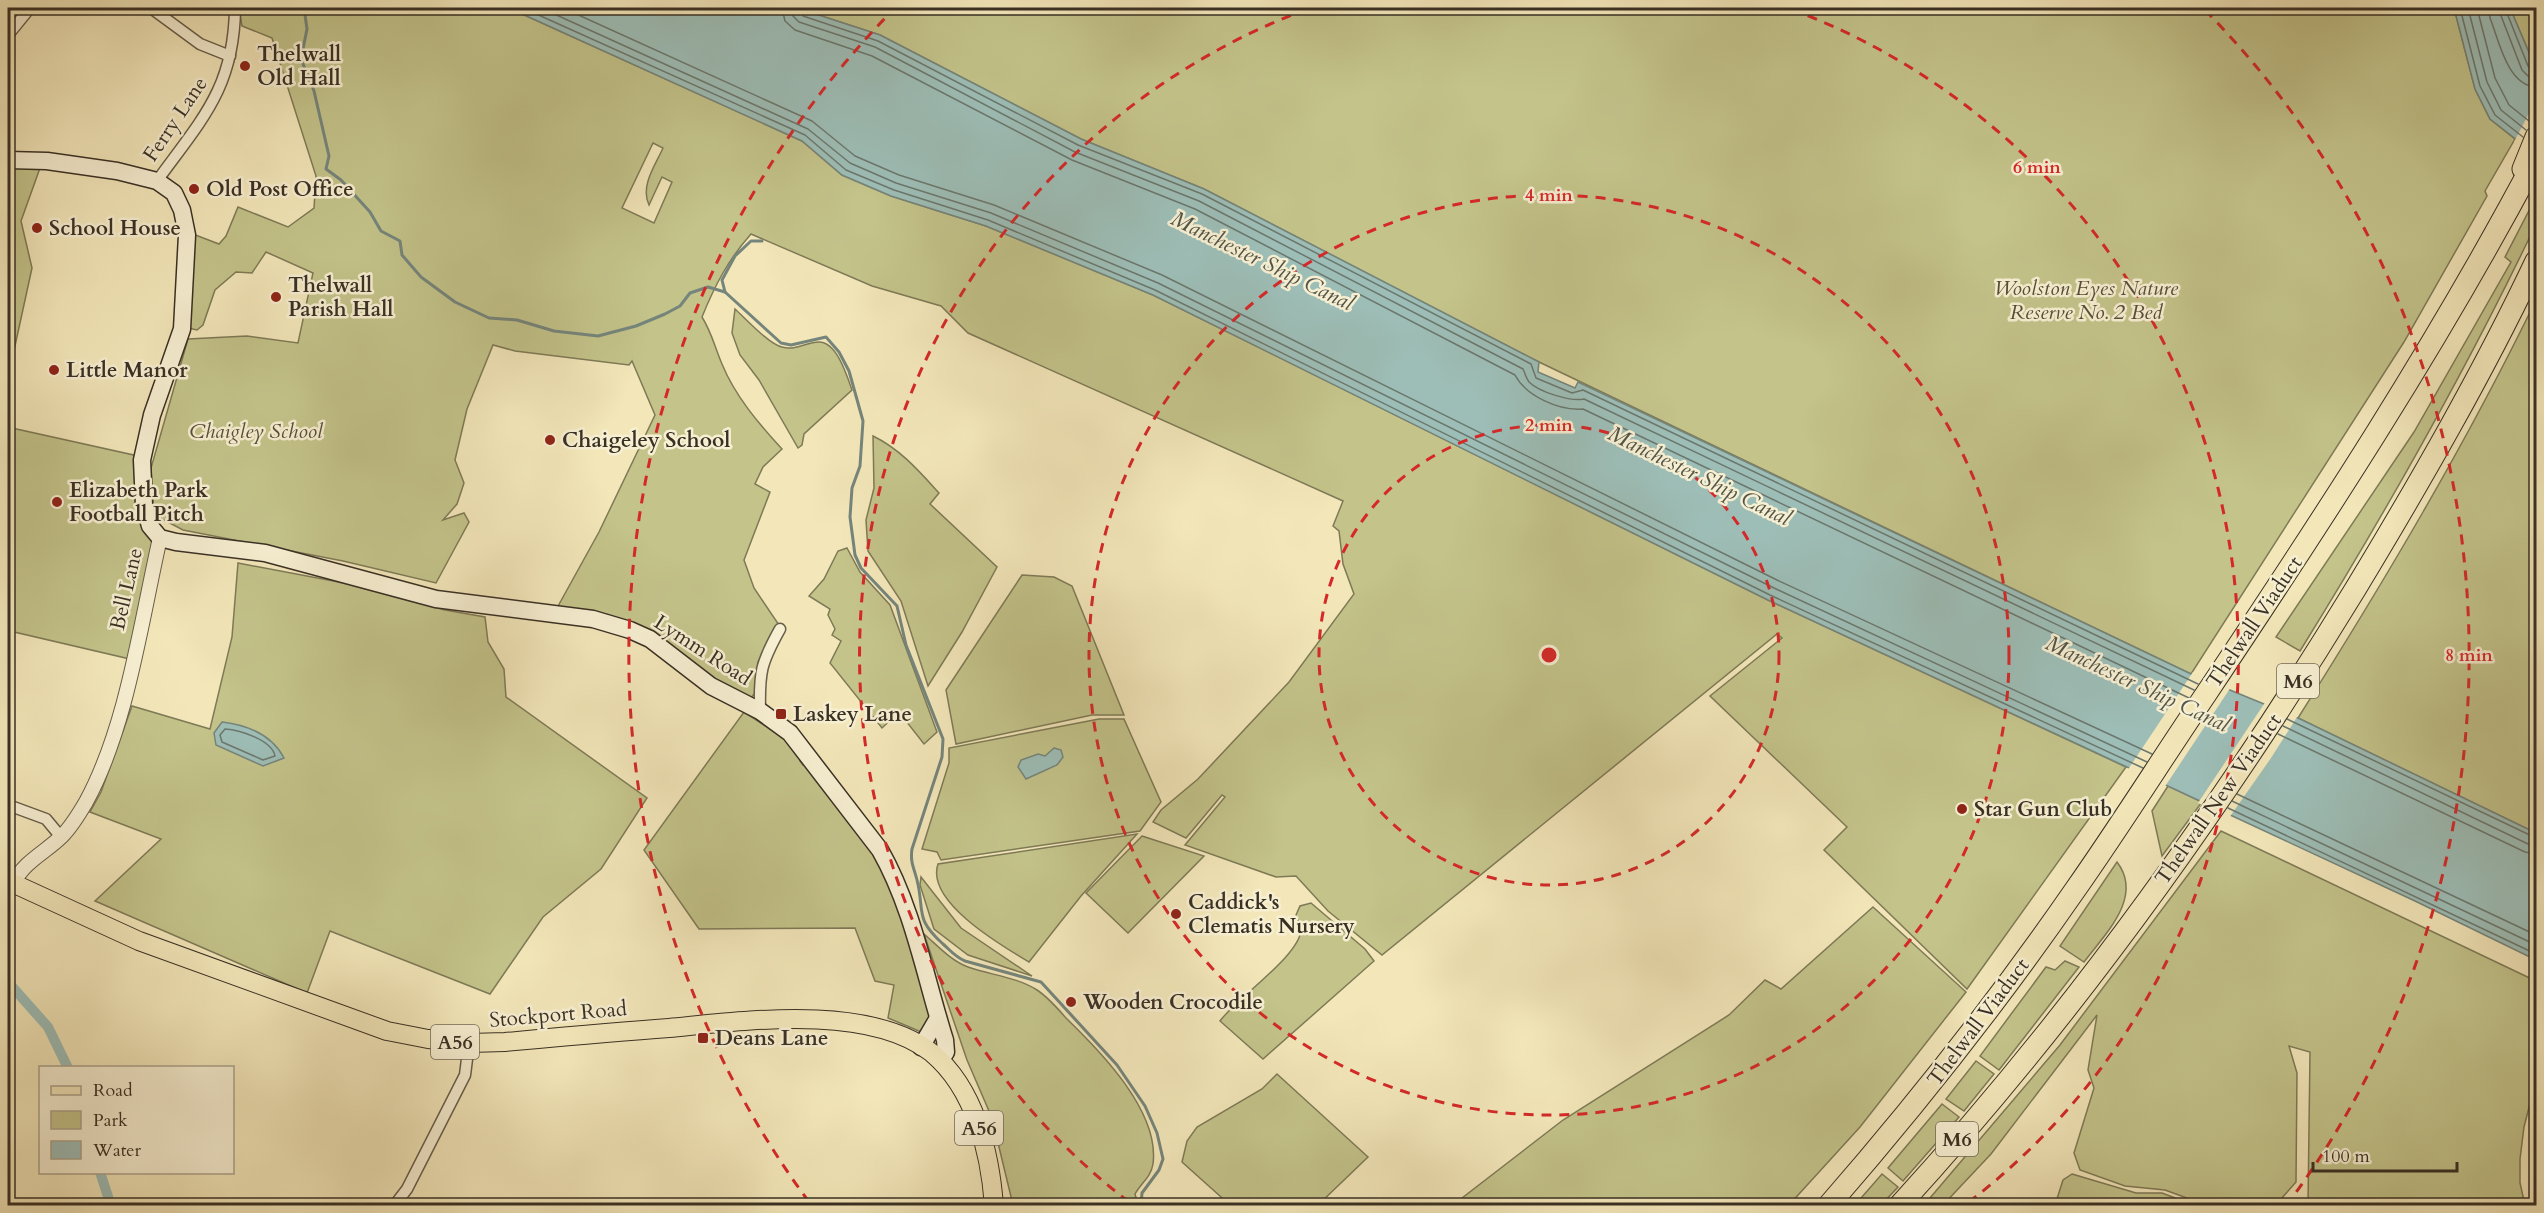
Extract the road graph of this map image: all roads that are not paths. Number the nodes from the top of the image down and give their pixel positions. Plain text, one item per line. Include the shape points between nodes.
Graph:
1 (30, 8) edge
2 (151, 8) edge
3 (235, 8) edge
4 (8, 35) edge
5 (230, 56) junction
6 (2536, 137) edge
7 (2536, 159) edge
8 (8, 160) edge
9 (157, 181) junction
10 (2512, 204) junction
11 (2536, 261) edge
12 (160, 538) junction
13 (780, 629) dead end
14 (760, 711) junction
15 (8, 805) edge
16 (61, 837) junction
17 (11, 882) edge
18 (938, 1017) junction
19 (470, 1043) junction
20 (921, 1047) junction
21 (940, 1061) junction
22 (394, 1206) edge
23 (994, 1206) edge
24 (1828, 1206) edge
25 (1899, 1206) edge

1 - 4 street
2 - 5 street via 200,44
3 - 5 street, Ferry Lane via 235,38
5 - 9 street, Ferry Lane via 223,83 211,106
6 - 10 highway, M6
7 - 10 highway, Thelwall Viaduct / M6
8 - 9 main road via 47,161
9 - 12 main road, Bell Lane via 174,193 187,235 182,330 152,415 142,460 144,505 150,526
10 - 24 highway, Thelwall Viaduct / M6 via 2411,380 2334,503 2076,890 1937,1078
11 - 25 highway, Thelwall New Viaduct / M6 via 2444,438 2267,729 2196,834 2089,978
12 - 14 main road, Lymm Road via 265,553 436,599 593,619 650,639 711,686
12 - 16 street, Bell Lane via 119,719 87,800
13 - 14 street via 763,659
14 - 18 main road, Lymm Road via 808,754 880,850 905,906
15 - 16 street via 46,819
16 - 17 street, Bell Lane
17 - 19 main road, Stockport Road / A56 via 139,941 350,1019 387,1031
18 - 20 main road
18 - 21 main road, Lymm Road via 946,1047
19 - 20 main road, Stockport Road / A56 via 797,1019 863,1025
19 - 22 street via 465,1075 407,1189
20 - 21 main road, Stockport Road / A56
21 - 23 main road, Stockport Road / A56 via 958,1083 980,1130

